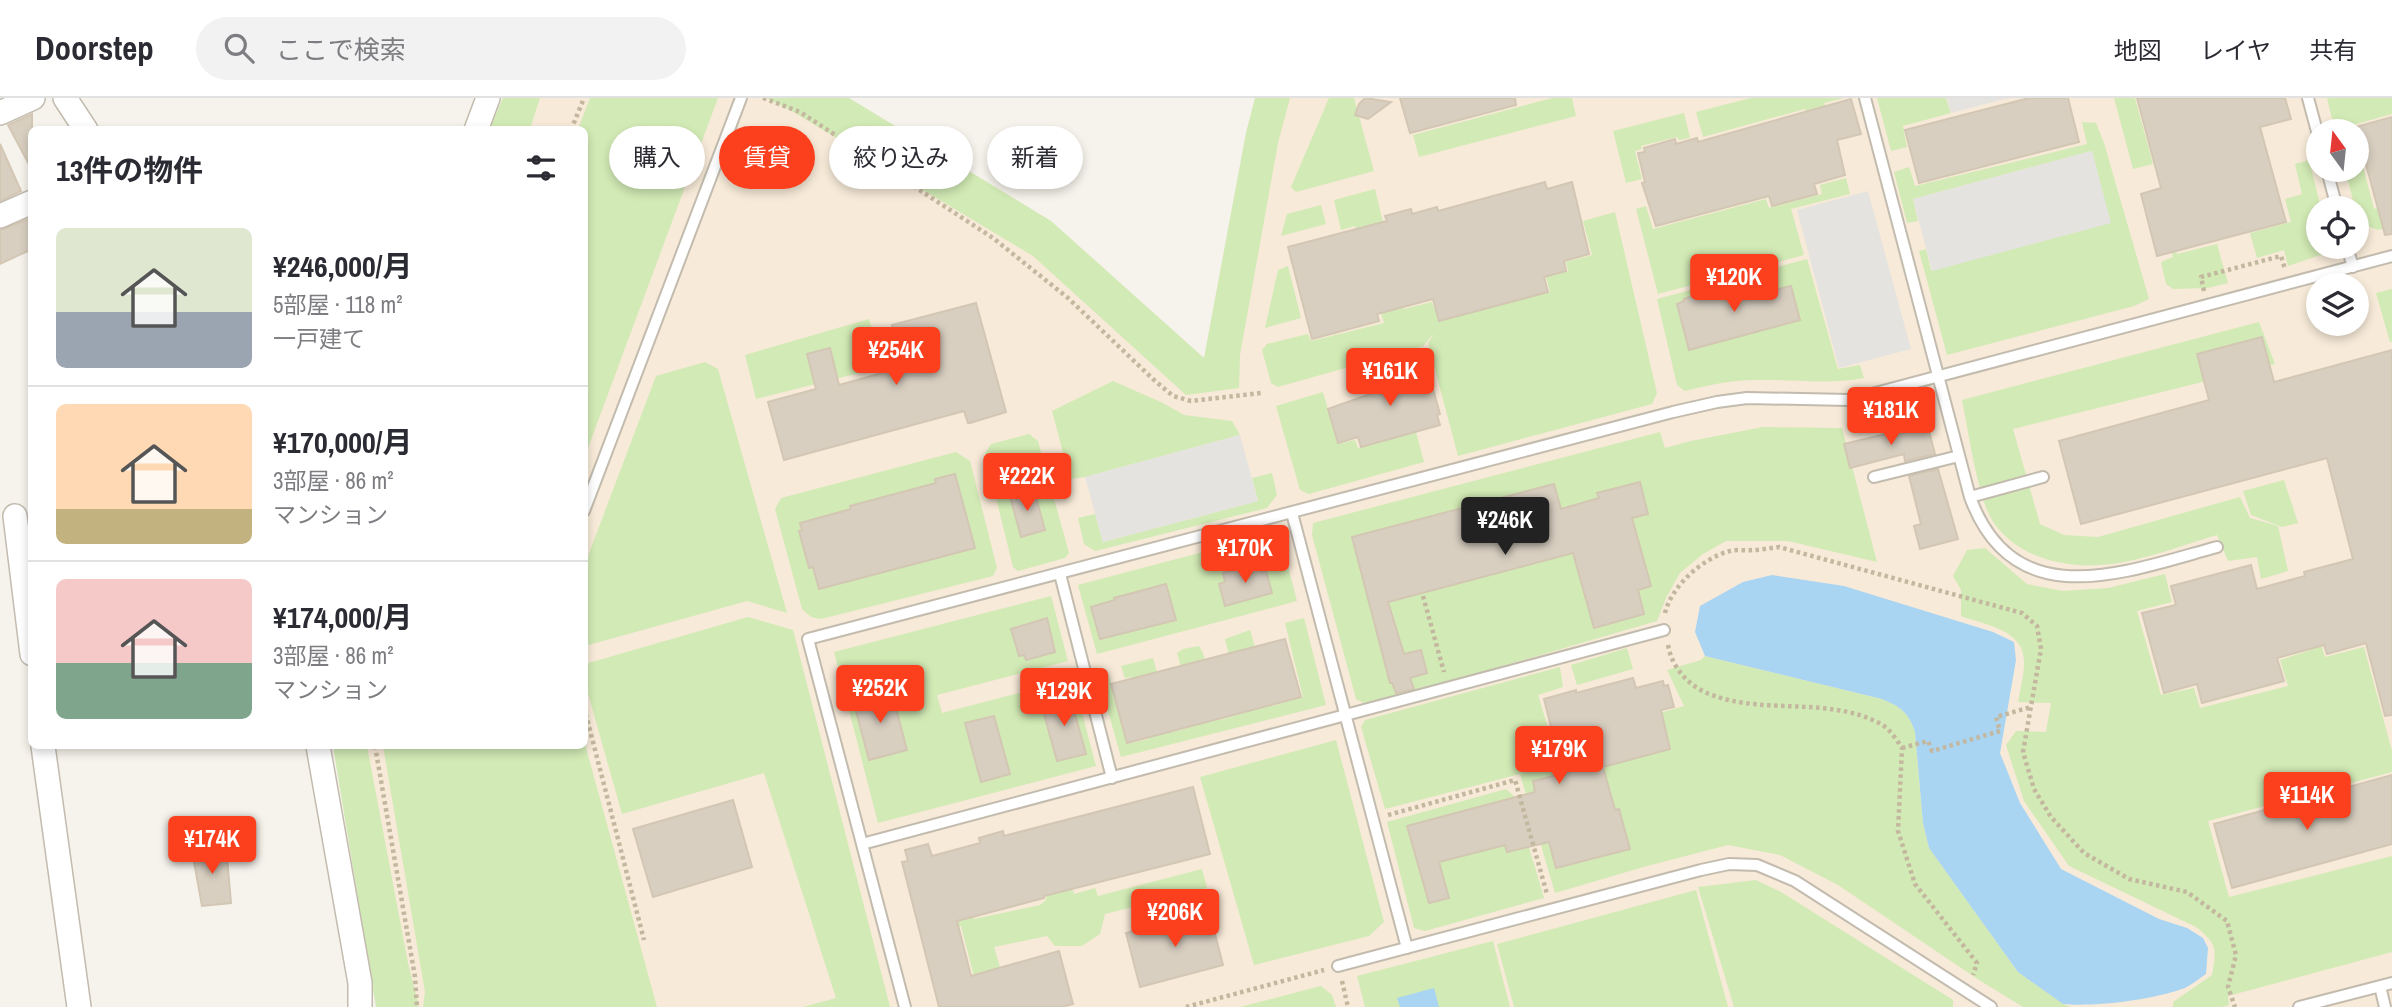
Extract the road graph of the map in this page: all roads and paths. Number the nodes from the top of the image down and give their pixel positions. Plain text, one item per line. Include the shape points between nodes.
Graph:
1 (33, 98) edge
2 (65, 98) edge
3 (488, 98) edge
4 (584, 98) edge
5 (741, 98) edge
6 (763, 98) edge
7 (1865, 98) edge
8 (2308, 98) edge
9 (0, 113) edge
10 (2314, 119) edge
11 (83, 126) edge
12 (478, 126) edge
13 (573, 126) edge
14 (28, 204) edge
15 (0, 216) edge
16 (2392, 256) edge
17 (2351, 259) edge
18 (2353, 267) junction
19 (2285, 270) dead end
20 (2204, 291) dead end
21 (1939, 378) junction
22 (1261, 393) dead end
23 (1959, 456) junction
24 (1874, 477) dead end
25 (2043, 477) dead end
26 (1970, 497) junction
27 (588, 500) edge
28 (1292, 513) junction
29 (15, 516) edge
30 (2217, 547) dead end
31 (1060, 574) junction
32 (1423, 596) dead end
33 (28, 622) edge
34 (1664, 631) junction
35 (1449, 688) junction
36 (2031, 707) junction
37 (1347, 715) junction
38 (588, 723) edge
39 (1902, 748) junction
40 (43, 749) edge
41 (319, 749) edge
42 (376, 749) edge
43 (1112, 778) junction
44 (1374, 819) junction
45 (862, 844) junction
46 (1552, 910) junction
47 (644, 940) dead end
48 (1407, 948) junction
49 (1338, 966) junction
50 (2392, 983) edge
51 (2380, 986) junction
52 (1968, 993) junction
53 (79, 1007) edge
54 (360, 1007) edge
55 (417, 1007) edge
56 (905, 1007) edge
57 (1186, 1007) edge
58 (1348, 1007) edge
59 (1992, 1007) edge
60 (2235, 1007) edge
61 (2299, 1007) edge
62 (2385, 1007) edge

1 - 9 street
2 - 11 street
3 - 12 street
4 - 13 path
5 - 27 lane
6 - 22 path via 800,112 993,238 1068,298 1173,396 1191,401
7 - 21 lane via 1907,238
8 - 10 lane
14 - 15 street
16 - 18 lane
17 - 18 lane
18 - 21 lane
19 - 20 path via 2281,256 2201,277
21 - 23 lane
21 - 28 lane via 1849,400 1747,398 1717,402
23 - 24 lane
23 - 26 lane
25 - 26 lane
26 - 30 lane via 1978,519 2010,555 2032,570 2053,575 2102,576
28 - 31 lane
28 - 37 lane
29 - 33 street
31 - 43 lane
31 - 45 lane via 808,639
32 - 35 path
34 - 35 lane
34 - 36 path via 1668,601 1686,578 1732,550 1779,547 2022,613 2037,626 2042,649
34 - 39 path via 1671,660 1684,677 1710,695 1846,712 1883,724
35 - 37 lane
36 - 39 path via 1996,717 2000,731 1931,751 1928,741
36 - 60 path via 2024,752 2034,789 2050,817 2084,853 2129,878 2187,892 2227,921 2236,955 2228,987
37 - 43 lane
37 - 44 lane
38 - 47 path
39 - 52 path via 1898,831 1915,884 1977,963
40 - 53 street
41 - 54 street via 360,983
42 - 55 path
43 - 45 lane
44 - 46 path via 1515,780
44 - 48 lane
45 - 56 lane
46 - 48 lane
46 - 52 lane via 1701,870 1757,865 1794,881
48 - 49 lane
49 - 57 path
49 - 58 path
50 - 51 lane
51 - 61 lane
51 - 62 lane
52 - 59 lane

